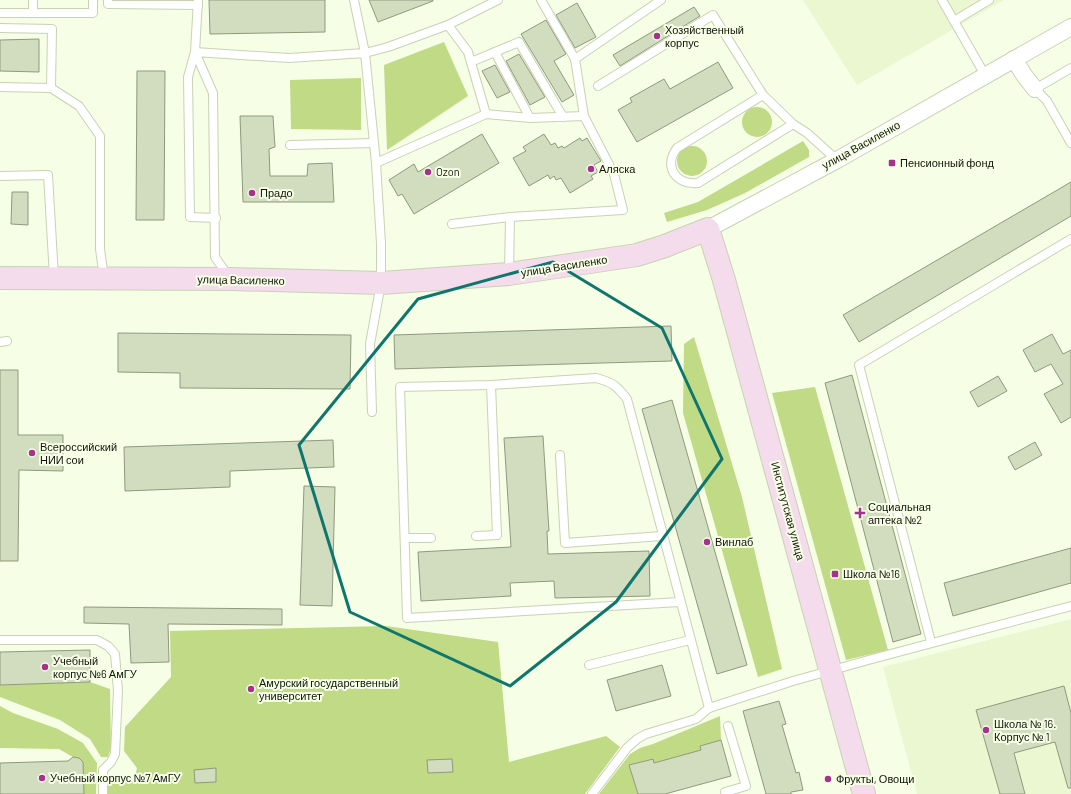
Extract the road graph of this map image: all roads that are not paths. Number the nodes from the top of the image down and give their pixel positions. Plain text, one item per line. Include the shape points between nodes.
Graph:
1 (33, 0) edge
2 (93, 0) edge
3 (108, 0) edge
4 (354, 0) edge
5 (498, 0) edge
6 (540, 0) edge
7 (661, 0) edge
8 (942, 0) edge
9 (989, 0) edge
10 (152, 2) edge
11 (198, 2) edge
12 (0, 13) edge
13 (33, 13) junction
14 (954, 21) junction
15 (448, 25) junction
16 (1071, 27) edge
17 (0, 28) edge
18 (195, 52) junction
19 (495, 52) junction
20 (365, 53) junction
21 (575, 59) junction
22 (1014, 59) junction
23 (471, 62) junction
24 (1071, 68) edge
25 (985, 75) junction
26 (598, 86) dead end
27 (0, 87) edge
28 (51, 88) junction
29 (1035, 89) junction
30 (763, 95) junction
31 (486, 114) junction
32 (584, 116) junction
33 (563, 117) junction
34 (530, 118) junction
35 (793, 124) junction
36 (374, 143) junction
37 (1071, 143) edge
38 (290, 145) dead end
39 (837, 160) junction
40 (376, 163) junction
41 (0, 176) edge
42 (510, 217) junction
43 (216, 218) junction
44 (452, 224) dead end
45 (708, 229) junction
46 (1071, 240) edge
47 (509, 274) junction
48 (0, 278) edge
49 (54, 278) junction
50 (104, 279) junction
51 (231, 279) junction
52 (381, 283) junction
53 (491, 385) junction
54 (372, 412) dead end
55 (560, 455) dead end
56 (476, 536) dead end
57 (662, 536) junction
58 (405, 538) junction
59 (431, 538) dead end
60 (680, 602) junction
61 (1071, 606) edge
62 (0, 640) edge
63 (690, 640) junction
64 (931, 642) junction
65 (589, 665) dead end
66 (831, 670) junction
67 (709, 708) junction
68 (728, 726) dead end
69 (723, 793) edge
70 (103, 794) edge
71 (592, 794) edge
72 (864, 794) edge

1 - 13 lane
2 - 13 lane via 93,13
3 - 10 lane via 108,4
4 - 20 lane
5 - 15 lane
6 - 21 lane
7 - 21 lane
8 - 14 lane
9 - 14 lane
10 - 11 lane
11 - 18 lane
12 - 13 lane
14 - 25 lane
15 - 20 lane
15 - 23 lane via 468,52
16 - 22 street, улица Василенко
17 - 28 lane via 52,29
18 - 20 lane via 289,58
18 - 43 lane via 213,93
18 - 43 lane via 188,77 190,217
19 - 23 lane
19 - 33 lane via 518,42
19 - 34 lane
20 - 36 lane
21 - 32 lane
22 - 25 street, улица Василенко
22 - 29 street
23 - 31 lane
24 - 29 lane
25 - 39 street, улица Василенко
26 - 30 lane via 713,15
27 - 28 lane
28 - 50 lane via 79,106 100,136 100,249
29 - 37 lane via 1047,101
30 - 35 lane
30 - 35 lane via 677,148 671,156 671,166 675,175 689,184 698,183
31 - 34 lane
31 - 40 lane
32 - 33 lane
32 - 42 lane via 614,174 623,210
33 - 34 lane
35 - 39 lane
36 - 38 lane
36 - 40 lane
39 - 45 street, улица Василенко
40 - 52 lane
41 - 49 lane via 48,175
42 - 44 lane
42 - 47 lane
43 - 51 lane via 215,257
45 - 47 main road, улица Василенко via 637,255
45 - 66 main road, Институтская улица
46 - 64 lane via 859,365
47 - 52 main road, улица Василенко
48 - 49 main road, улица Василенко
49 - 50 main road, улица Василенко
50 - 51 main road, улица Василенко
51 - 52 main road, улица Василенко
52 - 54 lane via 370,344
53 - 56 lane via 497,535
53 - 57 lane via 596,378 611,382 627,399
53 - 58 lane via 400,387
55 - 57 lane via 566,543
57 - 60 lane
58 - 59 lane
58 - 60 lane via 407,618
60 - 63 lane
61 - 64 lane
62 - 70 lane via 97,640 108,646 115,654 118,691 115,754 103,770
63 - 65 lane
63 - 67 lane
64 - 66 lane
66 - 67 lane
66 - 72 main road, Институтская улица
67 - 71 lane via 696,719 637,738
68 - 69 lane via 746,786

